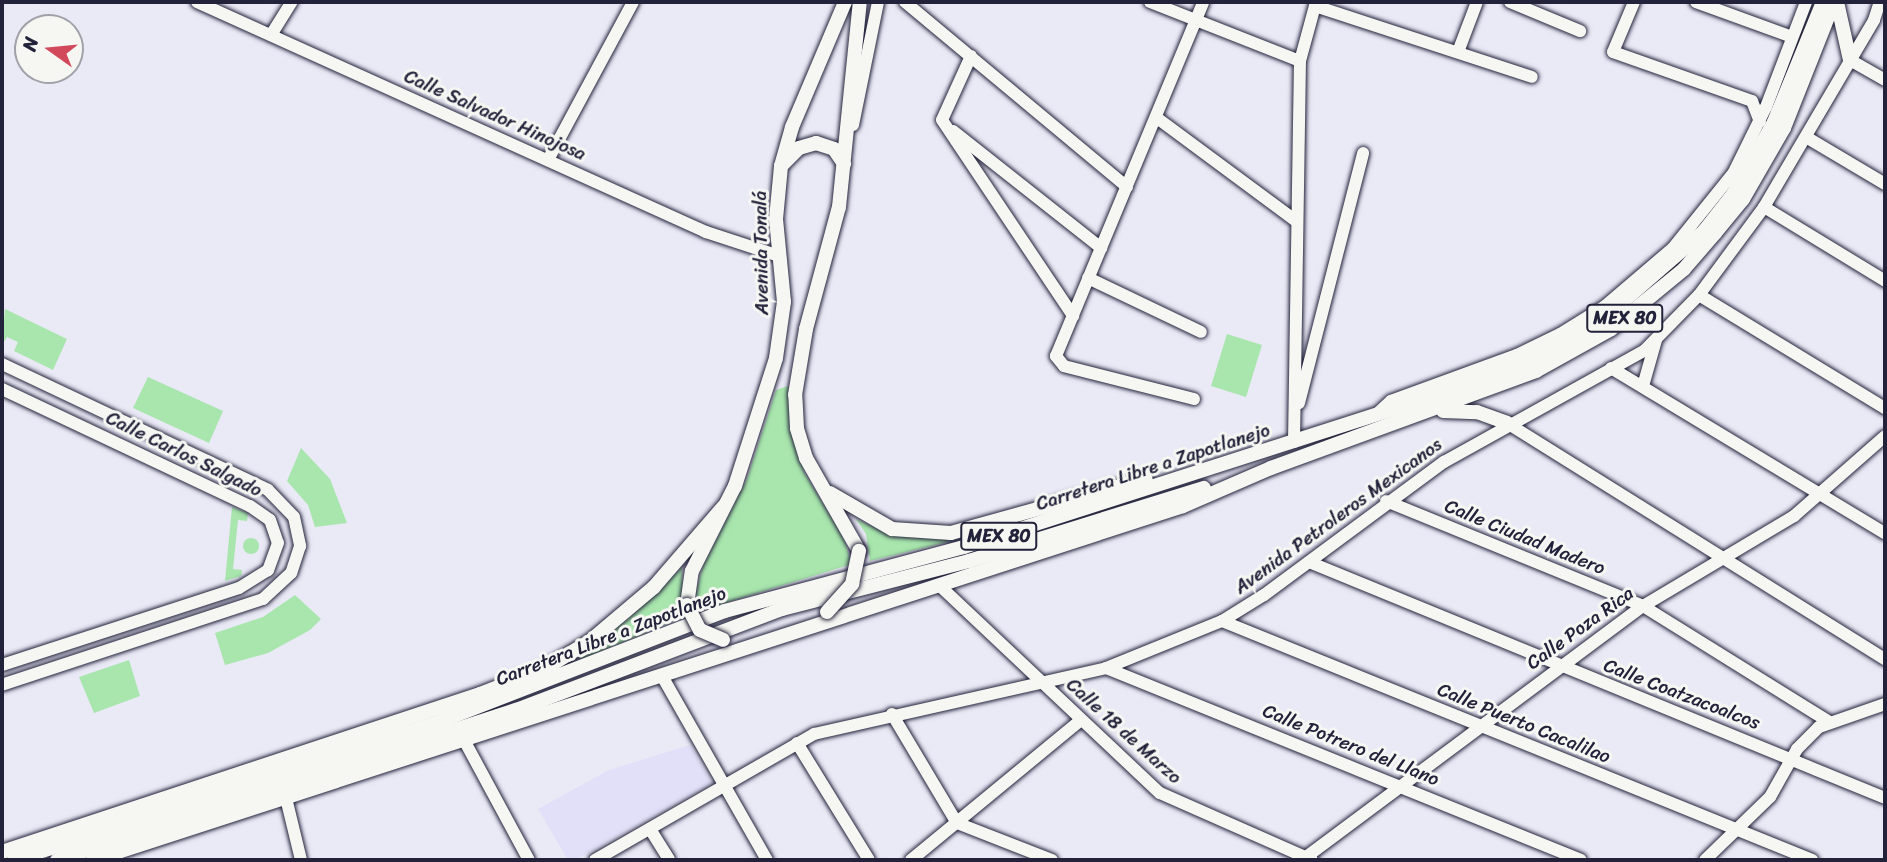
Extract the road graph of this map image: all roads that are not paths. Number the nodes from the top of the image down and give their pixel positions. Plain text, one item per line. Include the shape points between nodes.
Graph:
1 (197, 2) edge
2 (292, 2) edge
3 (633, 2) edge
4 (845, 2) edge
5 (860, 2) edge
6 (878, 2) edge
7 (905, 2) edge
8 (1150, 2) edge
9 (1203, 2) edge
10 (1476, 2) edge
11 (1510, 2) edge
12 (1633, 2) edge
13 (1696, 2) edge
14 (1806, 2) edge
15 (1823, 2) edge
16 (1835, 2) edge
17 (1880, 2) edge
18 (1316, 4) edge
19 (1197, 21) junction
20 (1580, 31) dead end
21 (271, 35) junction
22 (1792, 37) junction
23 (1458, 52) junction
24 (971, 56) junction
25 (1850, 60) junction
26 (1300, 61) junction
27 (1532, 76) dead end
28 (1885, 80) edge
29 (1777, 82) junction
30 (1752, 101) junction
31 (1157, 118) junction
32 (1760, 122) junction
33 (944, 124) junction
34 (1806, 136) junction
35 (1363, 153) dead end
36 (845, 159) junction
37 (548, 160) junction
38 (781, 166) junction
39 (1739, 175) junction
40 (1885, 184) edge
41 (1127, 187) junction
42 (1764, 207) junction
43 (1296, 220) junction
44 (1101, 248) junction
45 (779, 256) junction
46 (1088, 278) junction
47 (1885, 281) edge
48 (1699, 295) junction
49 (1073, 316) junction
50 (1201, 332) dead end
51 (1656, 340) junction
52 (2, 364) edge
53 (1611, 368) junction
54 (1643, 386) junction
55 (2, 389) edge
56 (1194, 399) dead end
57 (1885, 408) edge
58 (1432, 411) junction
59 (1507, 423) junction
60 (1294, 424) junction
61 (1885, 436) edge
62 (1288, 444) junction
63 (1271, 468) junction
64 (820, 482) junction
65 (1822, 495) junction
66 (1386, 501) junction
67 (723, 507) junction
68 (1885, 533) edge
69 (1721, 559) junction
70 (1309, 562) junction
71 (940, 586) junction
72 (1643, 606) junction
73 (1222, 621) junction
74 (808, 628) junction
75 (746, 646) junction
76 (1885, 659) edge
77 (2, 665) edge
78 (1559, 666) junction
79 (1106, 668) junction
80 (662, 676) junction
81 (1038, 681) junction
82 (2, 685) edge
83 (1885, 704) edge
84 (892, 714) junction
85 (1081, 720) junction
86 (1828, 721) junction
87 (1480, 726) junction
88 (464, 740) junction
89 (797, 743) junction
90 (330, 757) junction
91 (1792, 757) junction
92 (1400, 785) junction
93 (196, 788) junction
94 (724, 788) junction
95 (286, 798) junction
96 (1885, 798) edge
97 (957, 823) junction
98 (650, 829) junction
99 (1736, 829) junction
100 (2, 852) edge
101 (1306, 859) edge
102 (14, 860) edge
103 (57, 860) edge
104 (93, 860) edge
105 (301, 860) edge
106 (529, 860) edge
107 (595, 860) edge
108 (669, 860) edge
109 (767, 860) edge
110 (869, 860) edge
111 (911, 860) edge
112 (1052, 860) edge
113 (1581, 860) edge
114 (1705, 860) edge
115 (1812, 860) edge

1 - 21 street, Calle Salvador Hinojosa
2 - 21 street
3 - 37 street
4 - 38 main road, Avenida Tonalá via 792,127
5 - 36 main road
6 - 36 street
7 - 24 street
8 - 19 street
9 - 19 street
10 - 23 street
11 - 20 street
12 - 30 street via 1613,52
13 - 22 street
14 - 22 street
15 - 39 main road, Carretera Libre a Zapotlanejo / MEX 80 via 1774,122
16 - 25 main road
16 - 58 main road, Carretera Libre a Zapotlanejo / MEX 80 via 1772,150 1743,199 1684,270 1611,329 1536,371
17 - 25 street, Avenida Petroleros Mexicanos
18 - 23 street
18 - 26 street
19 - 26 street
19 - 31 street
21 - 37 street, Calle Salvador Hinojosa
22 - 29 street
23 - 27 street
24 - 33 street via 945,105
24 - 41 street
25 - 28 street
25 - 34 street, Avenida Petroleros Mexicanos
26 - 43 street
29 - 30 street
29 - 32 street
30 - 32 street
31 - 41 street
31 - 43 street
32 - 39 street
33 - 44 street
33 - 49 street
34 - 40 street
34 - 42 street, Avenida Petroleros Mexicanos
35 - 60 street
36 - 38 main road via 817,143 799,148
36 - 64 main road via 839,207 796,373 797,428
37 - 45 street, Calle Salvador Hinojosa via 706,232
38 - 45 main road, Avenida Tonalá via 776,219
39 - 62 main road, Carretera Libre a Zapotlanejo / MEX 80 via 1704,232 1596,325 1533,359
41 - 44 street
42 - 47 street
42 - 48 street, Avenida Petroleros Mexicanos
43 - 60 street
44 - 46 street
45 - 67 main road, Avenida Tonalá via 784,302 776,358 735,486
46 - 49 street
46 - 50 street
48 - 51 street, Avenida Petroleros Mexicanos
48 - 57 street
49 - 56 street via 1056,361
51 - 53 street, Avenida Petroleros Mexicanos
51 - 54 street
52 - 82 street via 268,490 294,517 300,546 291,573 262,599
53 - 54 street
53 - 59 street, Avenida Petroleros Mexicanos
54 - 65 street
55 - 77 street, Calle Carlos Salgado via 250,506 270,520 278,542 268,570 239,589
58 - 59 main road via 1478,412
58 - 63 main road, Carretera Libre a Zapotlanejo / MEX 80
59 - 66 street, Avenida Petroleros Mexicanos
59 - 69 street
60 - 62 street
61 - 65 street, Calle Poza Rica
62 - 64 main road via 1256,448 951,533 892,529 849,508
62 - 90 main road, Carretera Libre a Zapotlanejo / MEX 80 via 964,547 725,611 536,687
63 - 71 main road, Carretera Libre a Zapotlanejo via 1183,506
63 - 103 main road, Carretera Libre a Zapotlanejo / MEX 80 via 969,561 782,608 516,710
64 - 74 main road, bridge via 859,551 852,584
65 - 68 street
65 - 69 street, Calle Poza Rica
66 - 70 street, Avenida Petroleros Mexicanos
66 - 72 street, Calle Ciudad Madero
67 - 75 main road, bridge via 692,571 687,605 700,630
67 - 93 main road, Carretera Libre a Zapotlanejo via 654,587 590,641 544,669
69 - 72 street, Calle Poza Rica
69 - 76 street
70 - 73 street, Avenida Petroleros Mexicanos
70 - 78 street, Calle Coatzacoalcos
71 - 74 main road, Carretera Libre a Zapotlanejo
71 - 81 street, Calle 18 de Marzo
72 - 78 street, Calle Poza Rica
72 - 86 street, Calle Ciudad Madero
73 - 79 street, Avenida Petroleros Mexicanos
73 - 87 street, Calle Puerto Cacalilao
74 - 75 main road, Carretera Libre a Zapotlanejo
75 - 80 main road, Carretera Libre a Zapotlanejo
78 - 87 street, Calle Poza Rica
78 - 91 street, Calle Coatzacoalcos
79 - 81 street, Avenida Petroleros Mexicanos
79 - 92 street, Calle Potrero del Llano
80 - 88 main road, Carretera Libre a Zapotlanejo
80 - 94 street
81 - 84 street, Avenida Petroleros Mexicanos
81 - 85 street, Calle 18 de Marzo
83 - 86 street
84 - 89 street, Avenida Petroleros Mexicanos via 833,727
84 - 97 street
85 - 97 street
85 - 101 street, Calle 18 de Marzo via 1160,793
86 - 91 street
87 - 92 street, Calle Poza Rica
87 - 99 street, Calle Puerto Cacalilao
88 - 95 main road, Carretera Libre a Zapotlanejo
88 - 106 street
89 - 94 street, Avenida Petroleros Mexicanos
89 - 110 street
90 - 93 main road
90 - 102 main road, Carretera Libre a Zapotlanejo / MEX 80
91 - 96 street, Calle Coatzacoalcos
91 - 99 street via 1779,787
92 - 101 street, Calle Poza Rica
92 - 113 street, Calle Potrero del Llano
93 - 100 main road, Carretera Libre a Zapotlanejo
94 - 98 street, Avenida Petroleros Mexicanos
94 - 109 street
95 - 104 main road, Carretera Libre a Zapotlanejo
95 - 105 street
97 - 111 street
97 - 112 street
98 - 107 street, Avenida Petroleros Mexicanos
98 - 108 street
99 - 114 street
99 - 115 street, Calle Puerto Cacalilao

